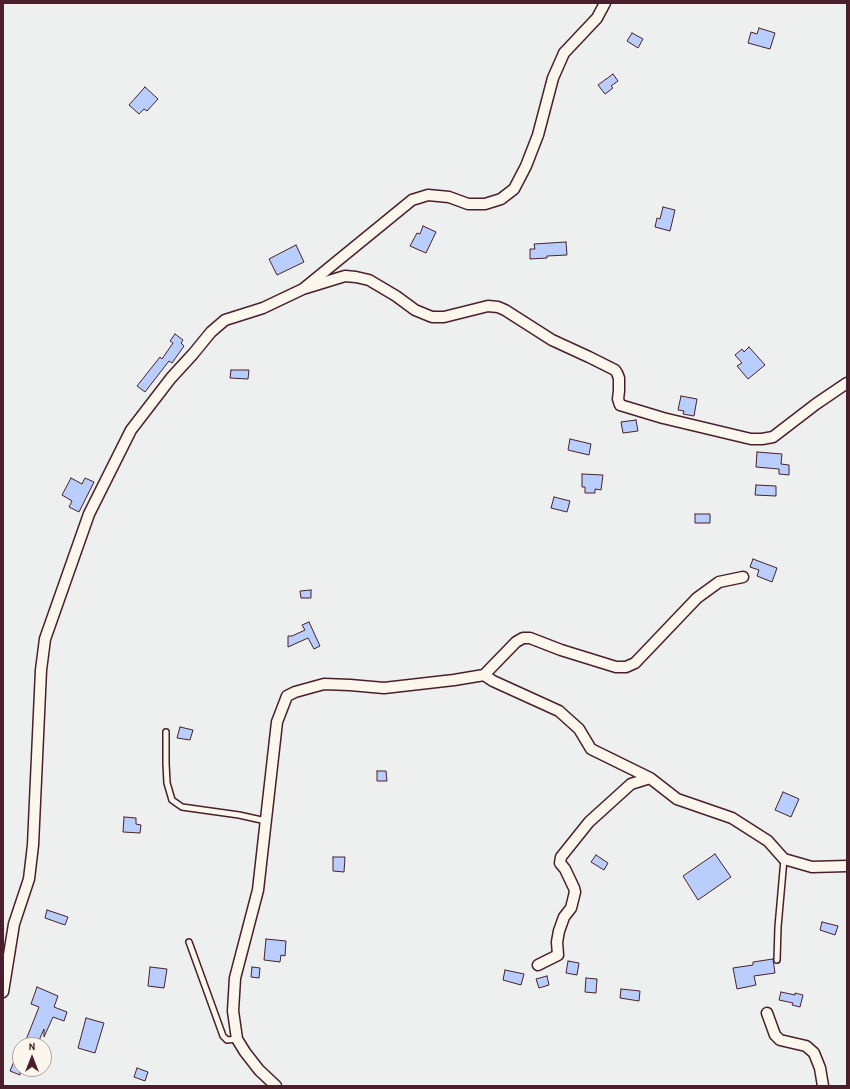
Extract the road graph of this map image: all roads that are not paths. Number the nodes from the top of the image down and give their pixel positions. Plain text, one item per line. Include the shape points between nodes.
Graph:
1 (605, 3) edge
2 (302, 289) junction
3 (847, 383) edge
4 (743, 577) dead end
5 (484, 675) junction
6 (166, 732) dead end
7 (650, 778) junction
8 (266, 821) junction
9 (784, 860) junction
10 (847, 866) edge
11 (189, 942) dead end
12 (777, 960) dead end
13 (538, 965) dead end
14 (3, 992) edge
15 (768, 1013) dead end
16 (237, 1039) junction
17 (276, 1086) edge
18 (823, 1086) edge

1 - 2 street via 597,18 564,53 538,135 514,189 502,199 485,204 468,204 449,197 428,195 412,200
2 - 3 street via 345,276 356,277 369,280 415,310 432,317 444,317 488,306 498,307 552,340 615,370 619,378 620,406 751,439 773,436
2 - 14 street via 263,308 225,320 211,332 131,430 89,514 45,639 29,879 14,924
4 - 5 street via 719,582 697,598 635,663 626,667 616,667 530,638 523,638
5 - 7 street via 559,710 579,729 591,749
5 - 8 street via 384,688 324,684 287,696 277,722
6 - 8 lane via 167,783 172,800 182,807 239,814
7 - 9 street via 677,799 732,818 768,841
7 - 13 street via 631,784 589,822 561,857 560,863 575,892 559,931 558,955
8 - 16 street via 258,890 236,978 233,1011
9 - 10 street via 812,867
9 - 12 lane
11 - 16 lane via 223,1036 227,1040
15 - 18 street via 775,1036 780,1040 806,1046 814,1053
16 - 17 street via 259,1070

